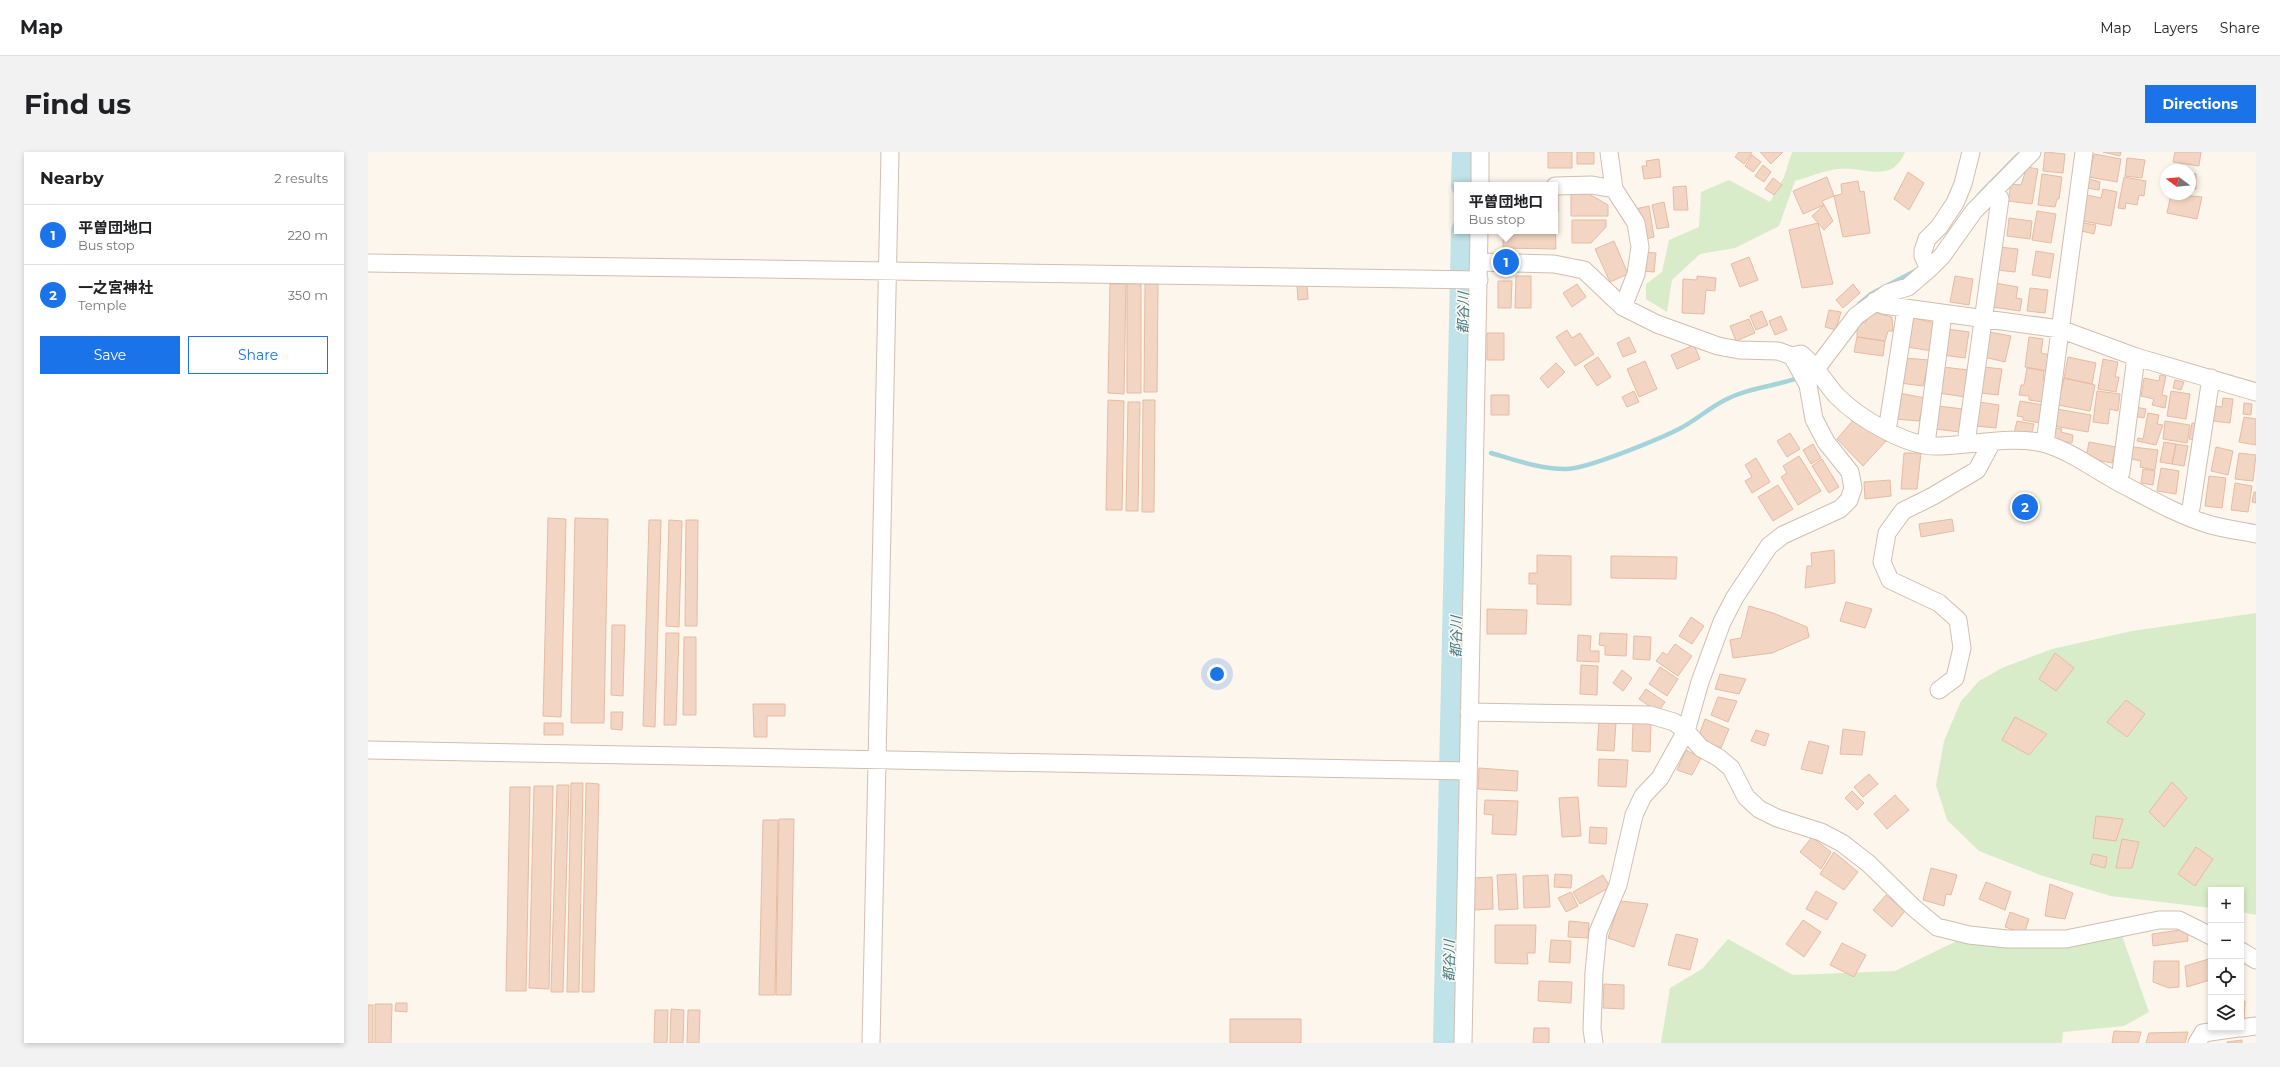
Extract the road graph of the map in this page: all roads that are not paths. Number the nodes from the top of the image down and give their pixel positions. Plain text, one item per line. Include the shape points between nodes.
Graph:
1 (890, 152) edge
2 (1480, 152) edge
3 (1609, 152) edge
4 (1971, 152) edge
5 (2032, 152) edge
6 (2084, 152) edge
7 (1480, 182) edge
8 (1558, 186) edge
9 (1614, 189) junction
10 (1995, 189) junction
11 (1480, 234) edge
12 (1479, 262) junction
13 (368, 263) edge
14 (1926, 264) junction
15 (888, 271) junction
16 (1469, 281) junction
17 (1875, 301) junction
18 (1623, 307) junction
19 (1906, 309) junction
20 (1943, 314) junction
21 (1983, 319) junction
22 (2060, 329) junction
23 (1792, 356) junction
24 (2136, 357) junction
25 (1816, 369) junction
26 (2211, 378) junction
27 (2256, 392) edge
28 (1887, 431) junction
29 (1992, 442) junction
30 (1926, 444) junction
31 (1968, 444) junction
32 (2045, 444) junction
33 (2117, 482) junction
34 (2187, 516) junction
35 (2256, 534) edge
36 (1940, 690) dead end
37 (1469, 712) junction
38 (1686, 731) junction
39 (368, 750) edge
40 (876, 759) junction
41 (1458, 771) junction
42 (2208, 934) edge
43 (2244, 953) edge
44 (2256, 960) edge
45 (2256, 1026) edge
46 (2244, 1028) edge
47 (2217, 1031) edge
48 (871, 1043) edge
49 (1463, 1043) edge
50 (1594, 1043) edge
51 (2198, 1043) edge

1 - 15 street
2 - 7 street
3 - 9 street
4 - 14 street via 1955,203 1939,227 1927,239
5 - 10 street
6 - 22 street
8 - 9 street via 1592,185
9 - 18 street via 1636,223 1640,247 1636,274
10 - 14 street via 1974,211 1942,256
10 - 21 street via 2000,199
11 - 12 street
12 - 16 street
12 - 18 street via 1554,264 1584,270
13 - 15 street
14 - 17 street via 1908,287 1888,292
15 - 16 street
15 - 40 street
16 - 37 street
17 - 19 street
17 - 25 street via 1856,316
18 - 23 street via 1657,324 1718,346 1739,350 1778,351
19 - 20 street
19 - 28 street
20 - 21 street
20 - 30 street
21 - 22 street
21 - 31 street
22 - 24 street
22 - 32 street
23 - 25 street via 1801,354
23 - 38 street via 1808,385 1814,419 1826,442 1850,472 1853,488 1849,500 1840,509 1782,535 1768,546 1759,559 1722,622 1700,682
24 - 26 street
24 - 33 street via 2121,472
25 - 28 street via 1837,396 1874,425
26 - 27 street
26 - 34 street via 2192,508
28 - 30 street via 1902,439
29 - 31 street
29 - 32 street via 2023,441
29 - 36 street via 1977,470 1903,511 1887,533 1882,562 1890,580 1939,603 1958,620 1962,648 1955,678
30 - 31 street via 1938,447
32 - 33 street via 2071,454
33 - 34 street
34 - 35 street via 2211,525
37 - 38 street via 1650,715 1674,722
37 - 41 street
38 - 42 street via 1701,748 1731,768 1746,797 1759,809 1777,818 1821,832 1842,843 1869,864 1937,927 1969,935 2007,939 2066,939 2159,920 2179,920
38 - 50 street via 1660,778 1643,796 1634,815 1618,885 1598,932 1594,972
39 - 40 street
40 - 41 street
40 - 48 street
41 - 49 street
43 - 44 street
45 - 46 street
47 - 51 street via 2203,1033

